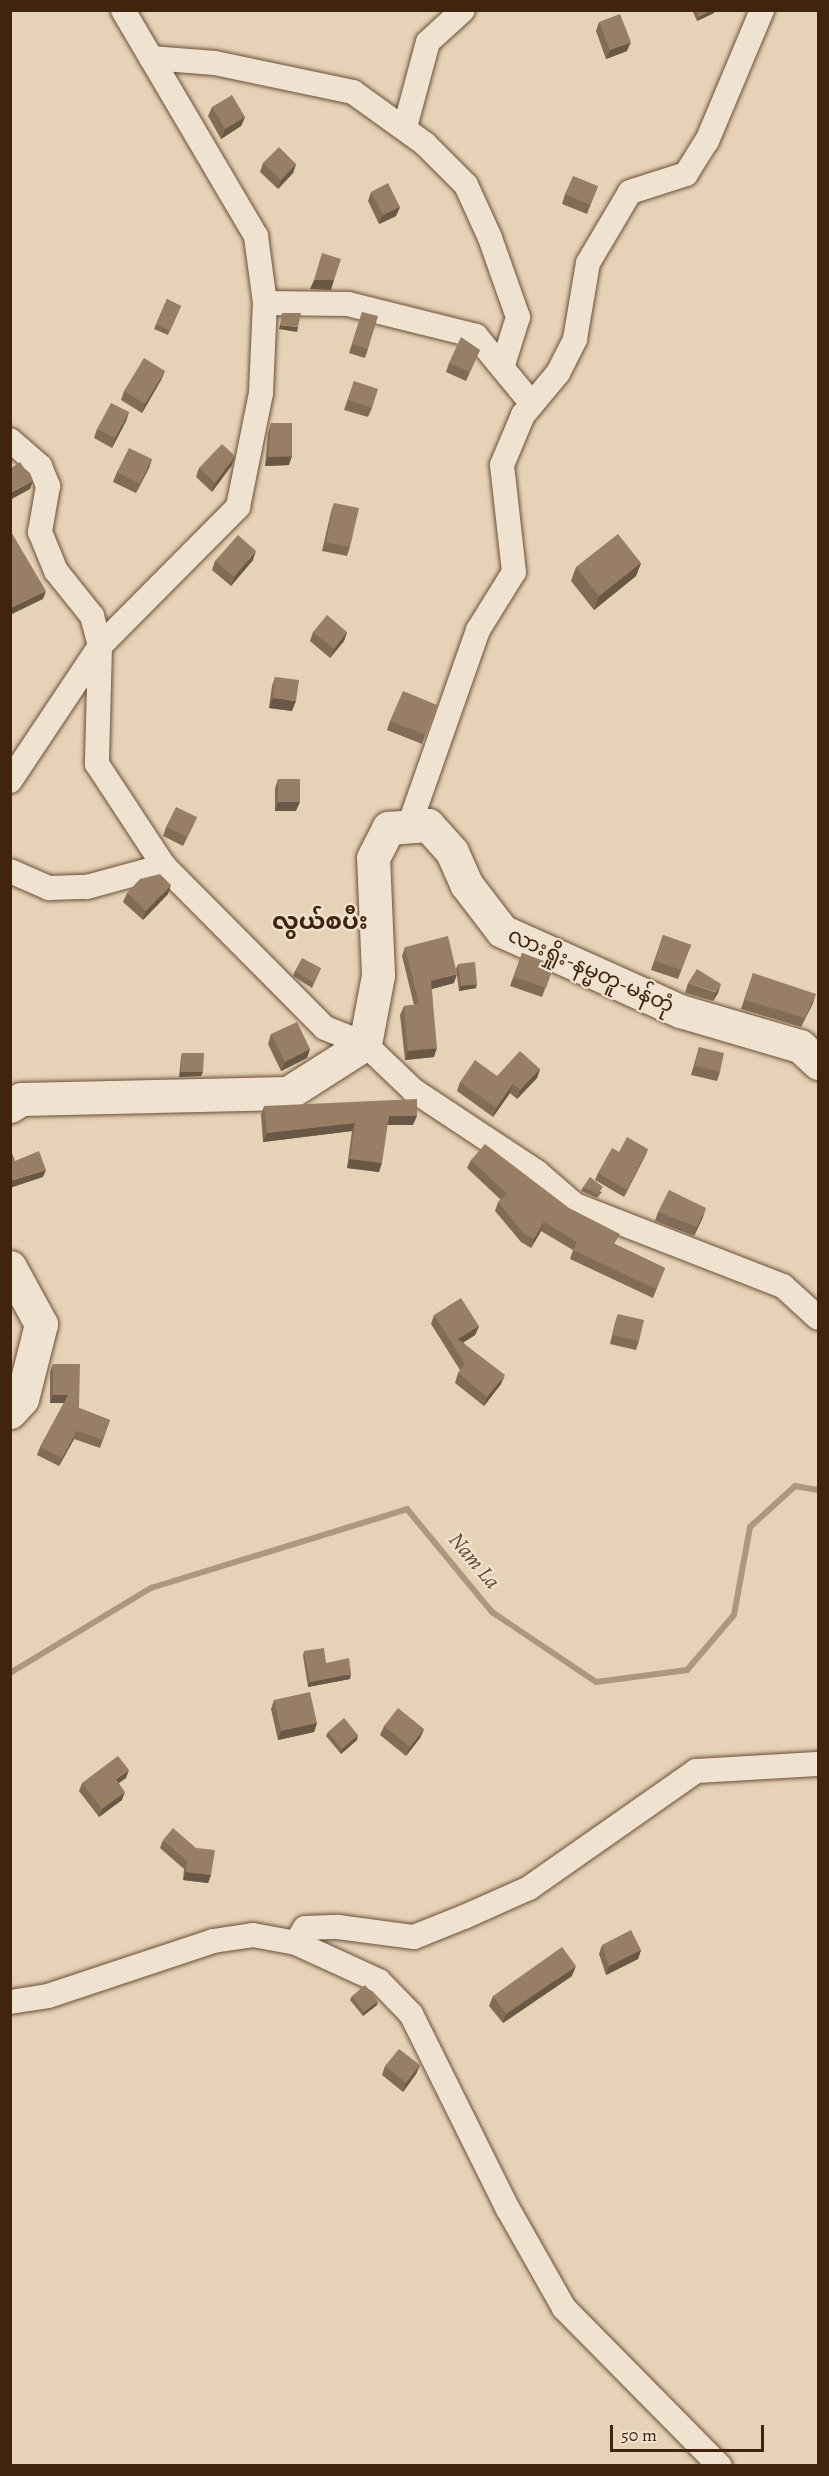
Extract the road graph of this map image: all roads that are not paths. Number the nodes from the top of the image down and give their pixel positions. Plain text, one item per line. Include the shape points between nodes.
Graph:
1 (123, 10) edge
2 (463, 10) edge
3 (762, 10) edge
4 (151, 58) junction
5 (405, 128) junction
6 (265, 303) junction
7 (503, 365) junction
8 (532, 404) junction
9 (10, 440) edge
10 (100, 646) junction
11 (10, 781) edge
12 (410, 826) junction
13 (164, 866) junction
14 (10, 871) edge
15 (365, 1044) junction
16 (819, 1064) edge
17 (10, 1106) edge
18 (10, 1267) edge
19 (819, 1318) edge
20 (10, 1412) edge
21 (819, 1764) edge
22 (296, 1943) junction
23 (10, 2002) edge
24 (720, 2466) edge

1 - 4 street
2 - 5 street via 428,42
3 - 8 street via 706,141 686,174 630,192 617,211 588,263 575,339 558,373
4 - 5 street via 215,63 353,92
4 - 6 street via 256,236
5 - 7 street via 466,185 490,238 518,317
6 - 7 street via 348,304 420,318 476,336
6 - 10 street via 261,393 238,507
7 - 8 street
8 - 12 street via 502,465 514,572 478,630
9 - 10 street via 40,466 48,486 40,531 56,571 92,616
10 - 11 street
10 - 13 street via 97,764
12 - 15 main road via 388,828 373,858 378,975
12 - 16 main road, လားရှိုး-နမ္မတူ-မန်တုံ via 428,825 452,852 466,884 502,931 680,1011 800,1046
13 - 14 street via 126,872 87,888 49,888
13 - 15 street via 325,1028
15 - 17 main road via 288,1093 21,1099
15 - 19 street via 413,1090 537,1172 575,1205 783,1286
18 - 20 main road via 41,1324 22,1399
21 - 22 street via 696,1770 529,1888 464,1917 414,1937 338,1927 304,1928
22 - 23 street via 253,1935 213,1941 48,1996
22 - 24 street via 379,1981 411,2014 508,2210 564,2308

